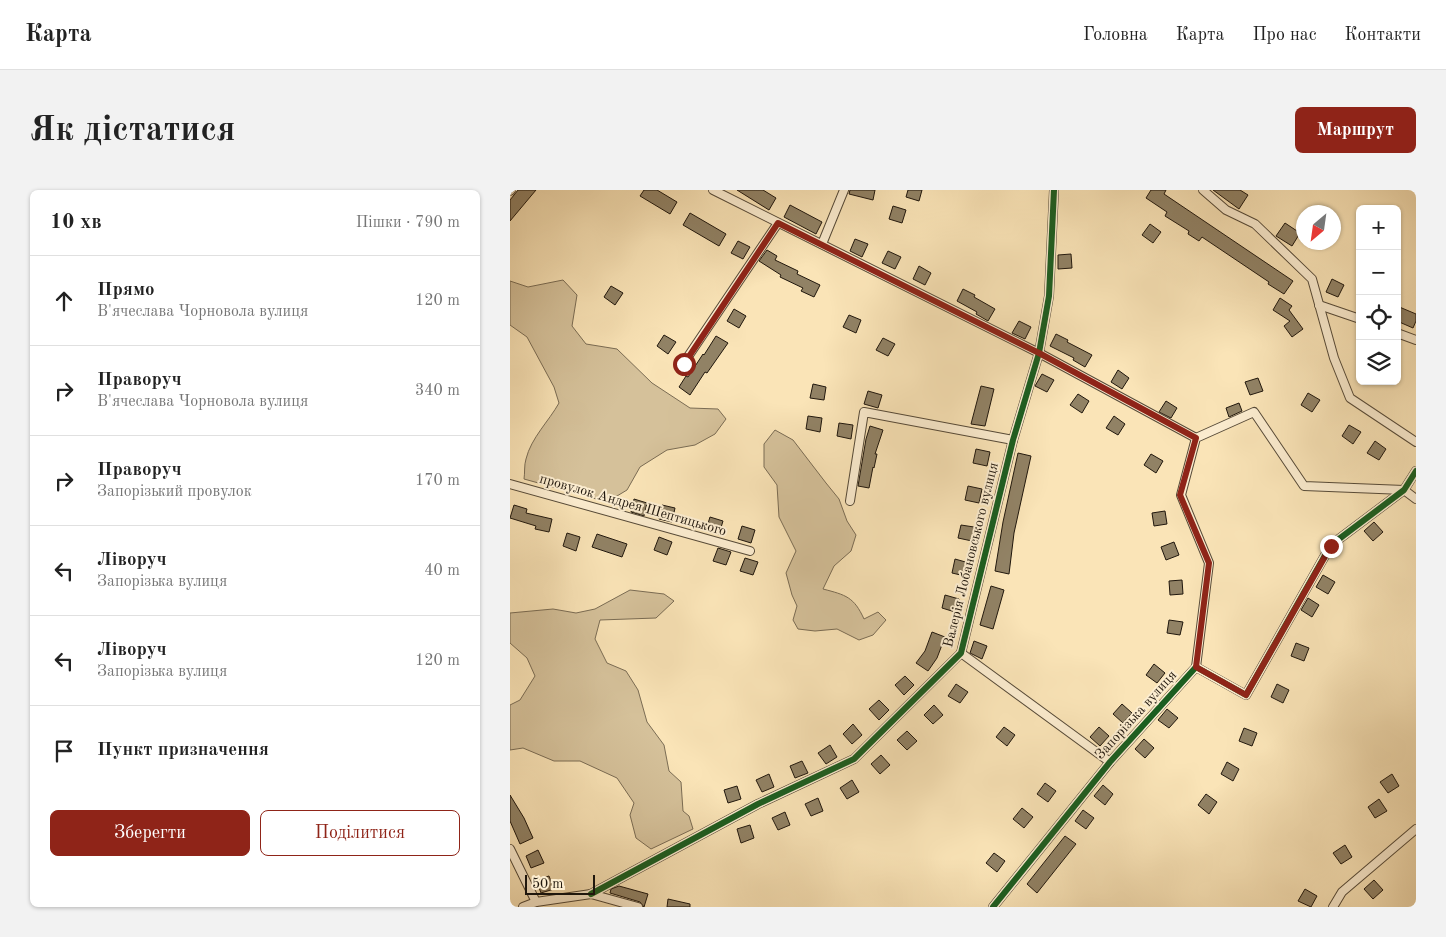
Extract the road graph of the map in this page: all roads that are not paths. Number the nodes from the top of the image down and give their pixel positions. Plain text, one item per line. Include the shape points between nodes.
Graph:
1 (713, 190) edge
2 (844, 190) edge
3 (1054, 190) edge
4 (1203, 190) edge
5 (778, 223) junction
6 (822, 244) junction
7 (1319, 305) junction
8 (1356, 318) edge
9 (1401, 334) edge
10 (1416, 340) edge
11 (1039, 353) junction
12 (684, 364) dead end
13 (1196, 438) junction
14 (1013, 440) junction
15 (1416, 442) edge
16 (1416, 471) edge
17 (510, 484) edge
18 (1404, 490) junction
19 (1416, 499) edge
20 (850, 501) dead end
21 (750, 551) dead end
22 (961, 653) junction
23 (1196, 667) junction
24 (1110, 762) junction
25 (1416, 828) edge
26 (510, 849) edge
27 (591, 894) junction
28 (536, 902) junction
29 (523, 907) edge
30 (638, 907) edge
31 (993, 907) edge
32 (1333, 907) edge

1 - 5 street
2 - 6 street
3 - 11 street, Валерія Лобановського вулиця via 1048,296
4 - 7 street via 1226,210 1255,224 1312,279
5 - 6 street
5 - 12 street
6 - 11 street
7 - 8 street
7 - 15 street via 1334,358 1350,398
9 - 10 street
11 - 13 street
11 - 14 street, Валерія Лобановського вулиця
13 - 18 street via 1254,412 1304,486
13 - 23 street via 1180,495 1209,563
14 - 20 street via 864,412
14 - 22 street, Валерія Лобановського вулиця
16 - 18 street, Запорізька вулиця
17 - 21 street, провулок Андрея Шептицького
18 - 19 street
18 - 23 street, Запорізька вулиця via 1331,546 1246,695
22 - 24 street
22 - 27 street, Валерія Лобановського вулиця via 854,759 758,804
23 - 24 street, Запорізька вулиця
24 - 31 street, Запорізька вулиця
25 - 32 street via 1342,892
26 - 28 street
27 - 28 street
27 - 30 street
28 - 29 street

